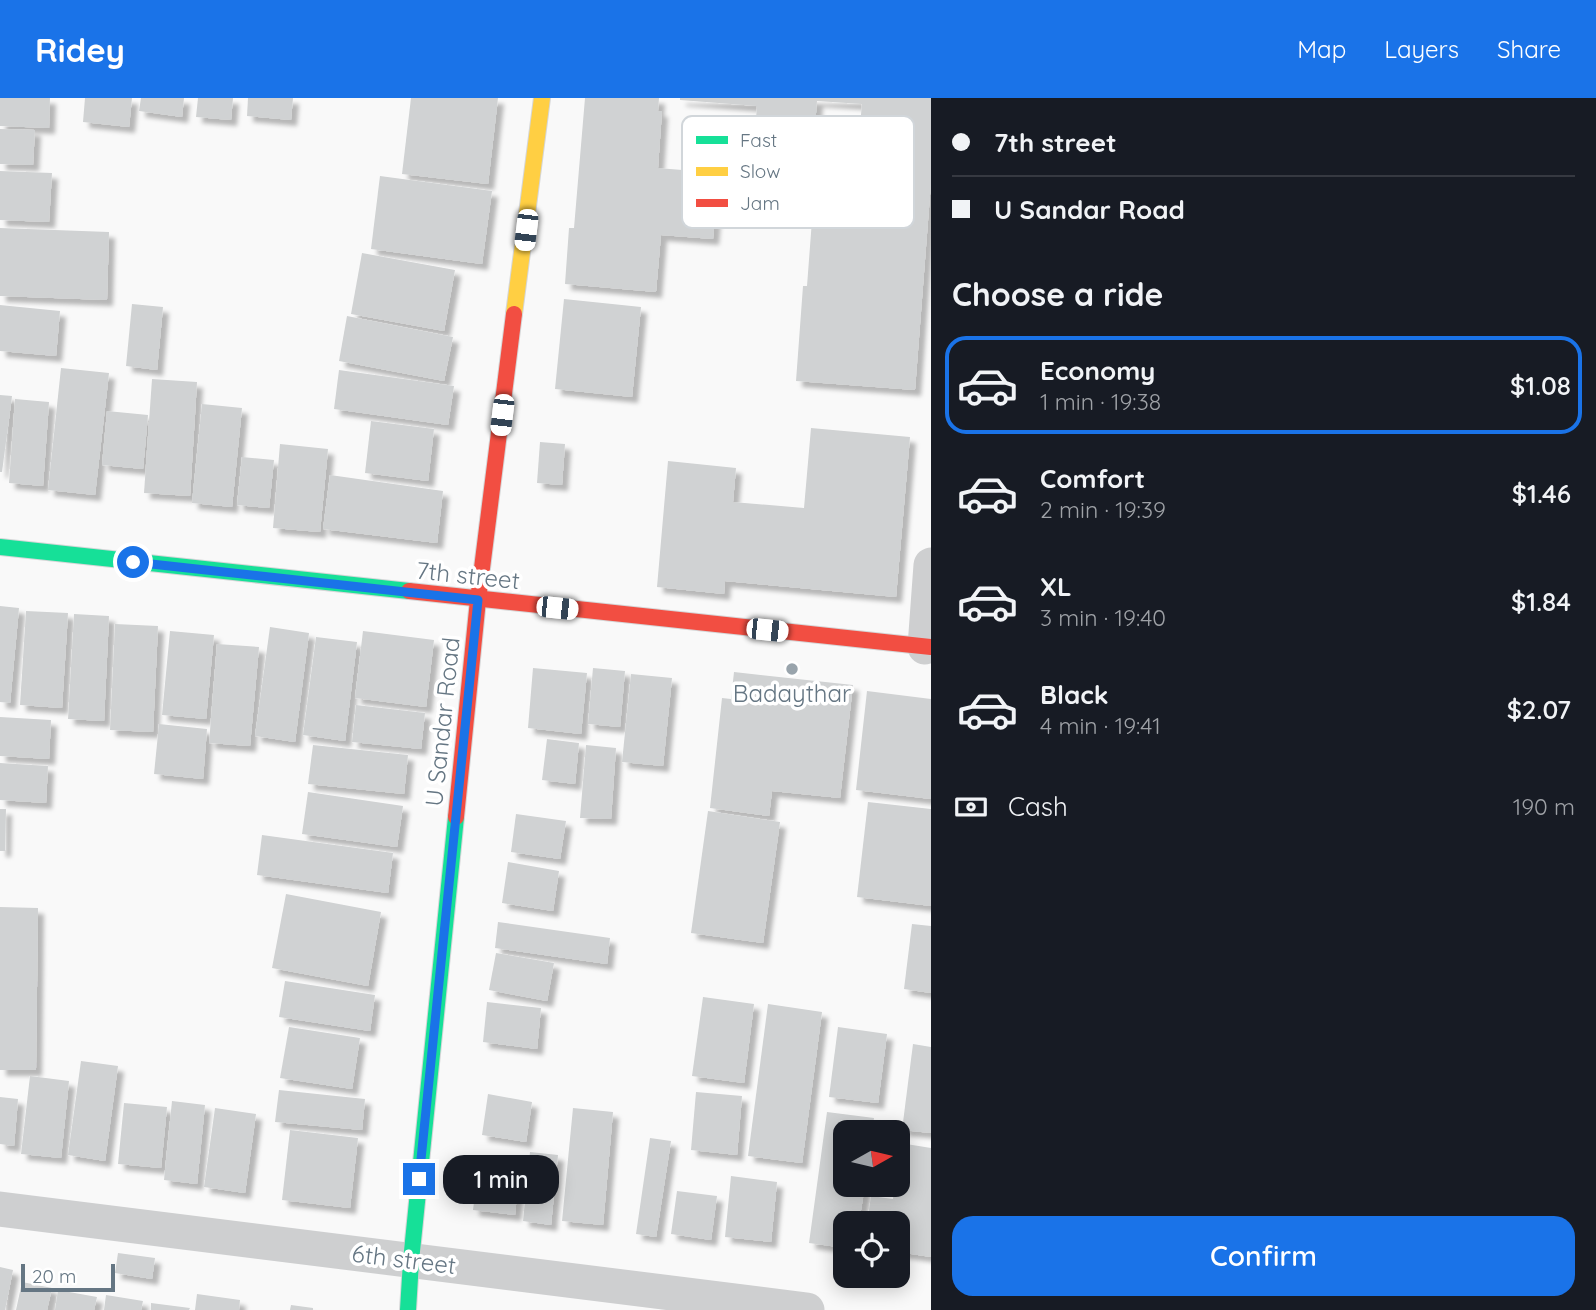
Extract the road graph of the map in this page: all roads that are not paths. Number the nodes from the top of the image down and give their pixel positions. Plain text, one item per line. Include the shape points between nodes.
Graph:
1 (542, 98) edge
2 (0, 547) edge
3 (931, 565) edge
4 (478, 600) junction
5 (928, 647) edge
6 (0, 1209) edge
7 (411, 1261) junction
8 (408, 1310) edge
9 (807, 1310) edge

1 - 4 main road, U Sandar Road
2 - 4 main road, 7th street
3 - 5 street
4 - 5 main road, 7th street
4 - 7 main road, U Sandar Road
6 - 7 street, 6th street
7 - 8 main road, U Sandar Road
7 - 9 street, 6th street

